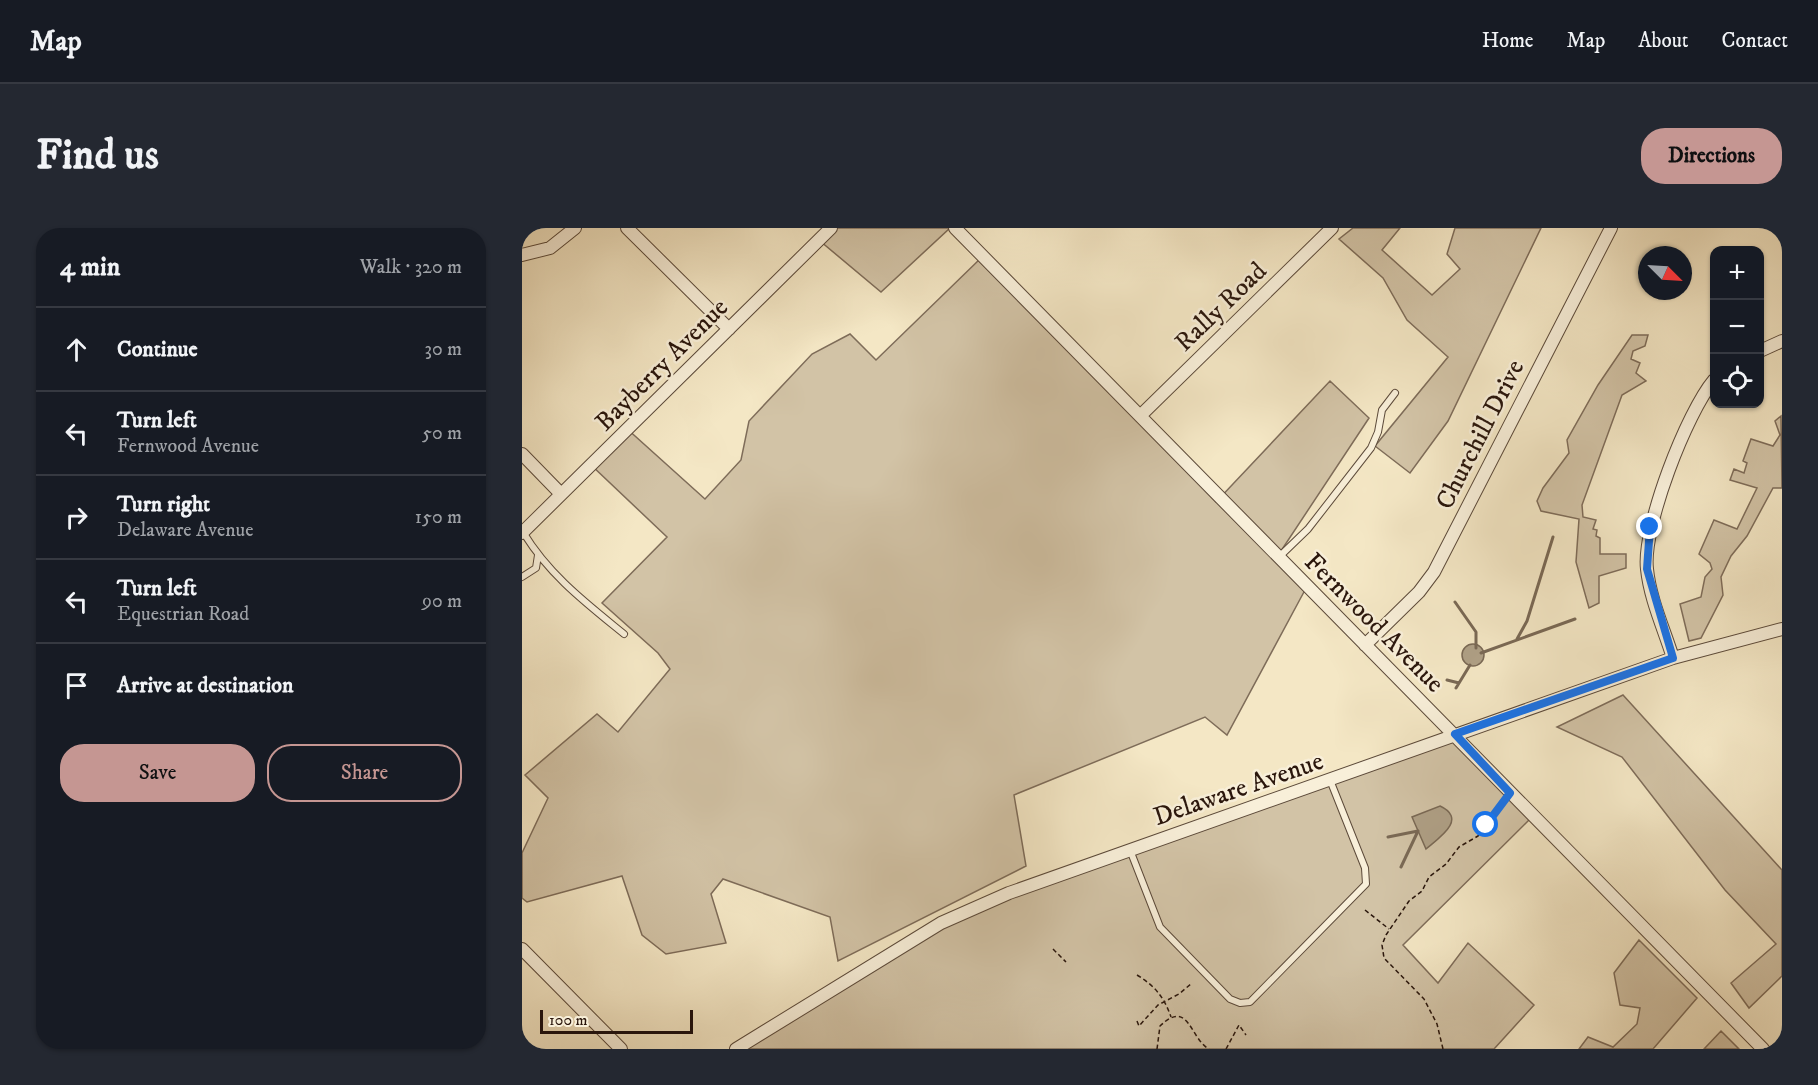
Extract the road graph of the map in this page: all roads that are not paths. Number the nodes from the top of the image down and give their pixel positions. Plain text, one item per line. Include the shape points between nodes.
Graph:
1 (575, 228) edge
2 (627, 228) edge
3 (831, 228) edge
4 (955, 228) edge
5 (1332, 228) edge
6 (1611, 228) edge
7 (522, 255) edge
8 (729, 329) junction
9 (1782, 341) edge
10 (1764, 349) edge
11 (1710, 386) edge
12 (1395, 393) dead end
13 (1140, 416) junction
14 (522, 454) edge
15 (561, 494) junction
16 (522, 532) edge
17 (538, 555) junction
18 (1279, 557) junction
19 (522, 577) edge
20 (1782, 629) edge
21 (624, 634) dead end
22 (1365, 645) junction
23 (1673, 658) junction
24 (1455, 734) junction
25 (1330, 780) junction
26 (1130, 850) junction
27 (522, 949) edge
28 (621, 1049) edge
29 (736, 1049) edge
30 (1763, 1049) edge

1 - 7 street via 550,248
2 - 8 street
3 - 8 street, Bayberry Avenue
4 - 13 street, Fernwood Avenue
5 - 13 street, Rally Road
6 - 22 street, Churchill Drive via 1434,572
8 - 15 street, Bayberry Avenue
9 - 10 street
11 - 23 street via 1691,417 1653,517 1647,545 1650,585
12 - 18 lane via 1382,410 1371,448 1308,529
13 - 18 street, Fernwood Avenue
14 - 15 street
15 - 16 street, Bayberry Avenue
16 - 17 lane
17 - 19 lane via 536,568
17 - 21 lane via 576,596
18 - 22 street, Fernwood Avenue
20 - 23 street, Delaware Avenue
22 - 24 street, Fernwood Avenue
23 - 24 street, Delaware Avenue
24 - 25 street, Delaware Avenue
24 - 30 street, Fernwood Avenue
25 - 26 street, Delaware Avenue
25 - 26 lane via 1365,868 1366,884 1250,1002 1230,999 1165,935 1155,921
26 - 29 street, Delaware Avenue via 1009,892 958,915 882,957
27 - 28 street

